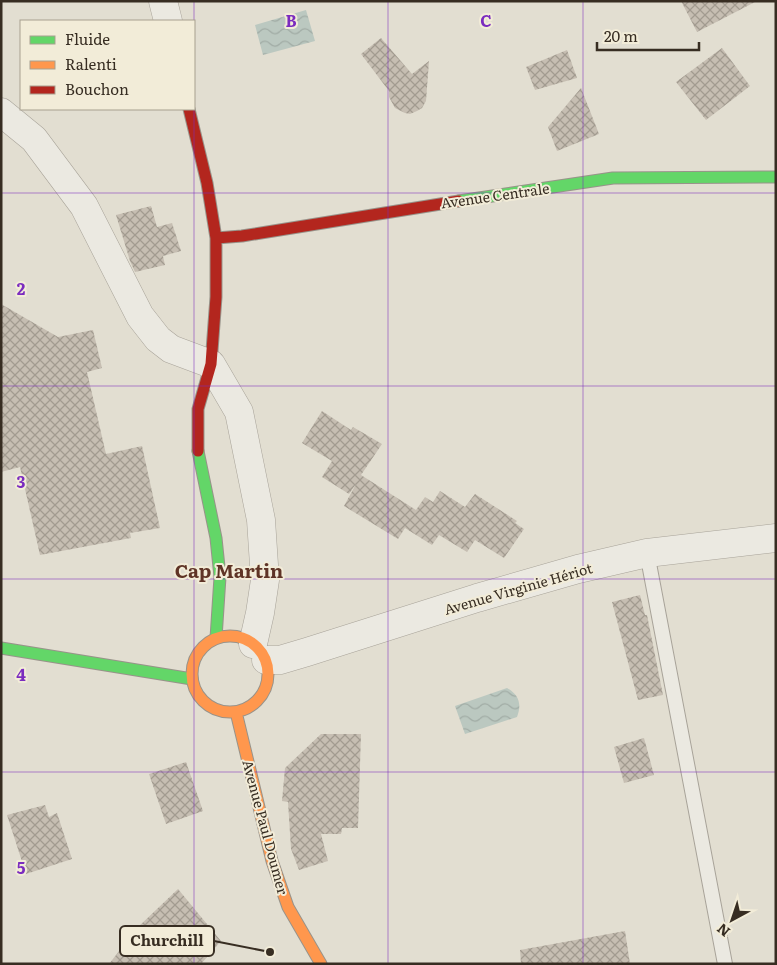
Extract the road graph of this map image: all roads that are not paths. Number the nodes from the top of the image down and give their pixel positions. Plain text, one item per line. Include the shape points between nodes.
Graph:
1 (164, 1) edge
2 (168, 20) edge
3 (189, 110) edge
4 (1, 112) edge
5 (776, 177) edge
6 (216, 238) junction
7 (211, 364) junction
8 (776, 538) edge
9 (648, 553) junction
10 (216, 638) junction
11 (1, 648) edge
12 (259, 652) junction
13 (192, 679) junction
14 (236, 712) junction
15 (322, 964) edge
16 (725, 964) edge

1 - 2 street
3 - 6 street
4 - 7 street via 34,140 84,206 140,316 158,339 171,349
5 - 6 street, Avenue Centrale via 612,178
6 - 7 street
7 - 10 street via 198,409 197,446 216,538 220,577
7 - 12 street via 239,412 261,520 264,580
8 - 9 street, Avenue Virginie Hériot
9 - 12 street, Avenue Virginie Hériot via 578,569 280,660
9 - 16 lane
10 - 12 street via 241,638
10 - 13 street via 197,655
11 - 13 street
12 - 14 street via 268,670 263,693 256,702
13 - 14 street via 202,701 224,712
14 - 15 street, Avenue Paul Doumer via 272,860 288,907

